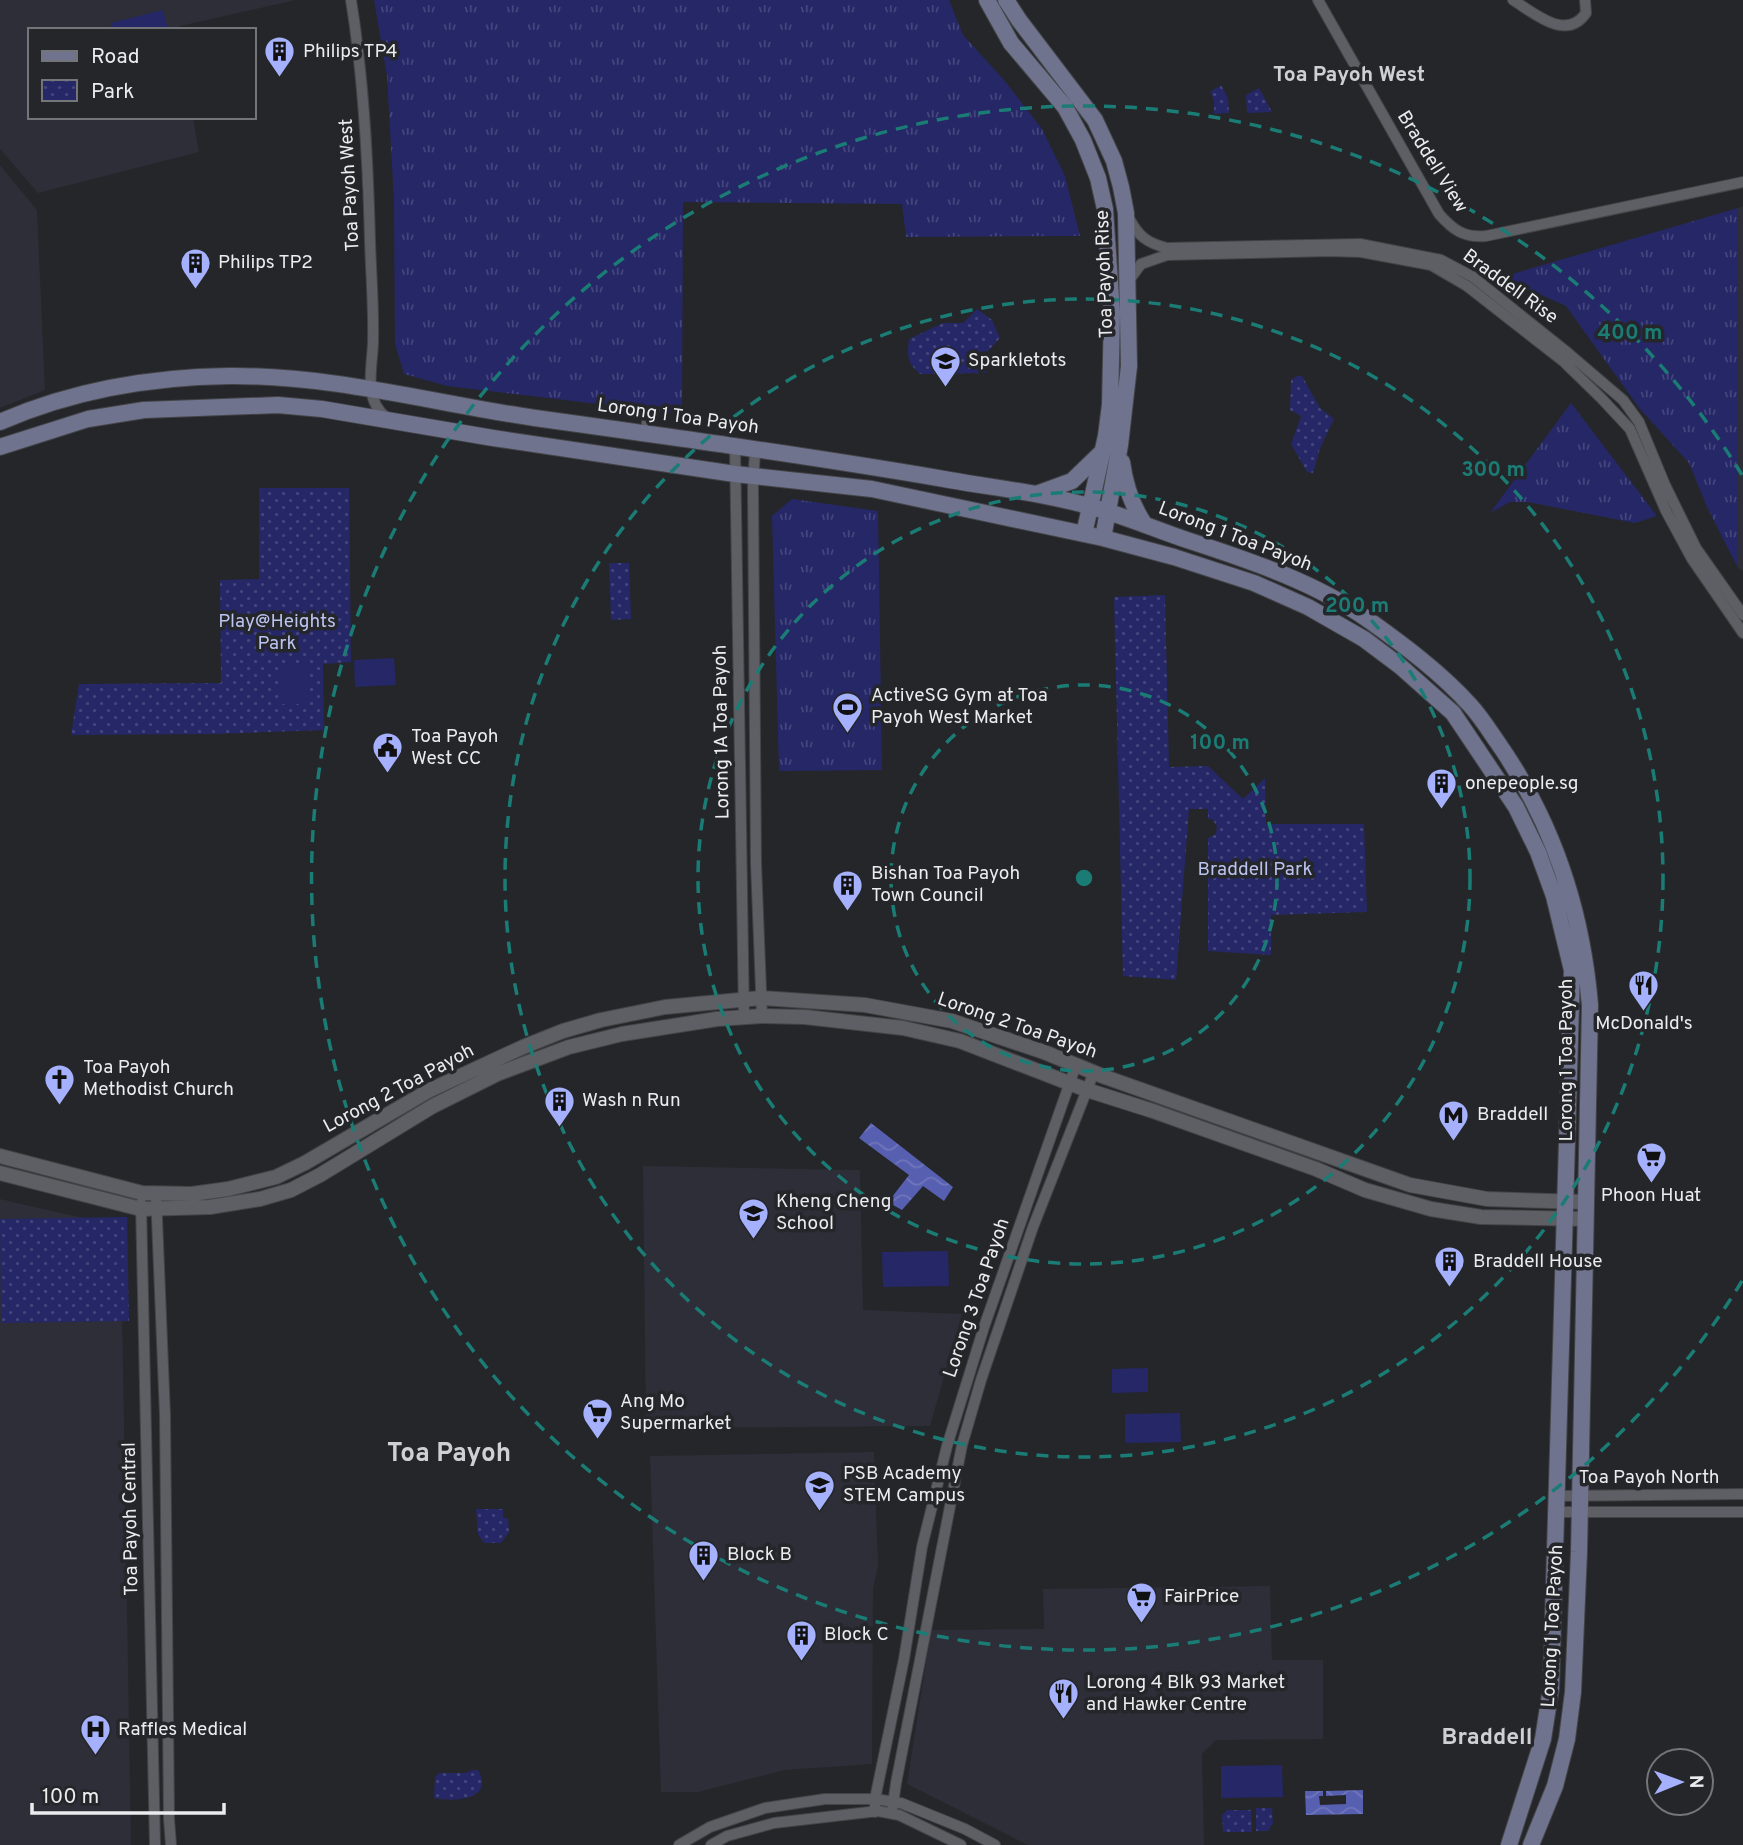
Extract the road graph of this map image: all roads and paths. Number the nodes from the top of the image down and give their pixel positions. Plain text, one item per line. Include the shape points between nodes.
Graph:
1 (351, 0) edge
2 (987, 0) edge
3 (1006, 0) edge
4 (1318, 0) edge
5 (1513, 0) edge
6 (1585, 0) edge
7 (1743, 182) edge
8 (1126, 213) junction
9 (1381, 251) junction
10 (1127, 283) junction
11 (372, 370) junction
12 (323, 381) junction
13 (370, 389) junction
14 (389, 392) junction
15 (322, 409) junction
16 (389, 420) junction
17 (0, 422) edge
18 (1120, 445) junction
19 (0, 447) edge
20 (736, 447) junction
21 (755, 450) junction
22 (1103, 451) junction
23 (735, 474) junction
24 (753, 476) junction
25 (1037, 494) junction
26 (1092, 506) junction
27 (1110, 512) junction
28 (1146, 525) junction
29 (1084, 534) junction
30 (1103, 538) junction
31 (1743, 615) edge
32 (1743, 633) edge
33 (1533, 799) junction
34 (1516, 807) junction
35 (742, 871) junction
36 (757, 871) junction
37 (761, 998) junction
38 (744, 999) junction
39 (762, 1016) junction
40 (744, 1017) junction
41 (1076, 1065) junction
42 (1094, 1072) junction
43 (1068, 1082) junction
44 (1087, 1090) junction
45 (0, 1156) edge
46 (0, 1172) edge
47 (149, 1201) junction
48 (1564, 1201) junction
49 (1586, 1202) junction
50 (1564, 1218) junction
51 (1585, 1219) junction
52 (1743, 1494) edge
53 (1579, 1495) junction
54 (1555, 1504) junction
55 (1580, 1512) junction
56 (1743, 1512) edge
57 (922, 1547) junction
58 (941, 1552) junction
59 (875, 1799) junction
60 (893, 1800) junction
61 (875, 1812) junction
62 (892, 1812) junction
63 (155, 1845) edge
64 (171, 1845) edge
65 (679, 1845) edge
66 (710, 1845) edge
67 (961, 1845) edge
68 (995, 1845) edge
69 (1509, 1845) edge
70 (1531, 1845) edge

1 - 11 street, Toa Payoh West via 367,158
2 - 22 main road, Toa Payoh Rise via 1011,43 1065,107 1098,178 1107,222 1111,313 1110,405
3 - 8 main road, Toa Payoh Rise via 1095,120 1114,161
4 - 7 street, Braddell View via 1439,214 1462,235 1486,236
5 - 6 street via 1550,24 1563,26 1581,21
8 - 9 street, Braddell Rise via 1149,243 1167,248 1360,244
8 - 10 main road, Toa Payoh Rise
9 - 10 street, Braddell Rise via 1167,255 1141,264
9 - 31 street, Braddell Rise via 1441,260 1473,277 1623,400 1639,422 1696,548
9 - 32 street, Braddell Rise via 1431,265 1468,286 1563,361 1619,415 1692,559
10 - 18 main road, Toa Payoh Rise via 1129,366
11 - 13 street, Toa Payoh West
11 - 14 street
12 - 13 main road, Lorong 1 Toa Payoh
12 - 15 main road via 330,395
12 - 17 main road, Lorong 1 Toa Payoh via 231,376 133,382 38,405
13 - 14 main road, Lorong 1 Toa Payoh
13 - 16 street via 376,407
14 - 20 main road, Lorong 1 Toa Payoh via 526,417 647,426
15 - 16 main road, Lorong 1 Toa Payoh
15 - 19 main road, Lorong 1 Toa Payoh via 278,405 144,410 88,419
16 - 23 main road, Lorong 1 Toa Payoh
18 - 27 main road, Toa Payoh Rise
18 - 28 main road via 1126,487
20 - 21 main road, Lorong 1 Toa Payoh
20 - 23 street, Lorong 1A Toa Payoh
21 - 24 street, Lorong 1A Toa Payoh
21 - 25 main road, Lorong 1 Toa Payoh
22 - 25 main road via 1072,481
22 - 26 main road, Toa Payoh Rise
23 - 24 main road, Lorong 1 Toa Payoh
23 - 35 street, Lorong 1A Toa Payoh
24 - 29 main road, Lorong 1 Toa Payoh via 872,489
24 - 36 street, Lorong 1A Toa Payoh
25 - 26 main road, Lorong 1 Toa Payoh
26 - 27 main road, Lorong 1 Toa Payoh
26 - 29 main road, Toa Payoh Rise
27 - 28 main road, Lorong 1 Toa Payoh
27 - 30 main road, Toa Payoh Rise
28 - 33 main road, Lorong 1 Toa Payoh via 1278,573 1364,617 1471,705
29 - 30 main road, Lorong 1 Toa Payoh
30 - 34 main road, Lorong 1 Toa Payoh via 1254,583 1364,639 1453,713
33 - 34 main road via 1529,806
33 - 49 main road, Lorong 1 Toa Payoh via 1562,862 1587,965
34 - 48 main road, Lorong 1 Toa Payoh via 1554,896 1572,970
35 - 36 street
35 - 38 street, Lorong 1A Toa Payoh
36 - 37 street, Lorong 1A Toa Payoh
37 - 38 street, Lorong 2 Toa Payoh
37 - 39 street, Lorong 1A Toa Payoh
37 - 41 street, Lorong 2 Toa Payoh via 926,1014
38 - 40 street, Lorong 1A Toa Payoh
38 - 47 street, Lorong 2 Toa Payoh via 665,1007 564,1031 428,1091 275,1177
39 - 40 street, Lorong 2 Toa Payoh
39 - 43 street, Lorong 2 Toa Payoh via 924,1032
40 - 47 street, Lorong 2 Toa Payoh via 644,1030 569,1047 497,1074 433,1106 291,1190 210,1208
41 - 42 street, Lorong 2 Toa Payoh
41 - 43 street, Lorong 3 Toa Payoh
42 - 44 street, Lorong 3 Toa Payoh
42 - 48 street, Lorong 2 Toa Payoh via 1410,1185 1487,1199
43 - 44 street, Lorong 2 Toa Payoh
43 - 57 street, Lorong 3 Toa Payoh via 975,1356
44 - 50 street, Lorong 2 Toa Payoh via 1365,1190 1431,1209 1481,1217
44 - 58 street, Lorong 3 Toa Payoh via 1033,1227 981,1380 962,1445
45 - 47 street, Lorong 2 Toa Payoh
46 - 47 street, Lorong 2 Toa Payoh
47 - 63 street, Toa Payoh Central
47 - 64 street, Toa Payoh Central via 165,1415
48 - 49 street, Lorong 2 Toa Payoh
48 - 50 main road, Lorong 1 Toa Payoh
49 - 51 main road, Lorong 1 Toa Payoh
50 - 51 street, Lorong 2 Toa Payoh
50 - 54 main road, Lorong 1 Toa Payoh
51 - 53 main road, Lorong 1 Toa Payoh
52 - 53 street, Toa Payoh North
53 - 54 street, Toa Payoh North
53 - 55 main road, Lorong 1 Toa Payoh
54 - 55 street, Toa Payoh North
54 - 69 main road, Lorong 1 Toa Payoh via 1551,1688 1543,1739
55 - 56 street, Toa Payoh North
55 - 70 main road, Lorong 1 Toa Payoh via 1567,1739 1555,1786
57 - 58 street
57 - 59 street, Lorong 3 Toa Payoh
58 - 60 street, Lorong 3 Toa Payoh
59 - 60 street
59 - 61 street, Lorong 3 Toa Payoh
59 - 65 street via 825,1799 765,1808 710,1827
60 - 62 street, Lorong 3 Toa Payoh
60 - 68 street
61 - 62 street
61 - 66 street via 774,1823
62 - 67 street

